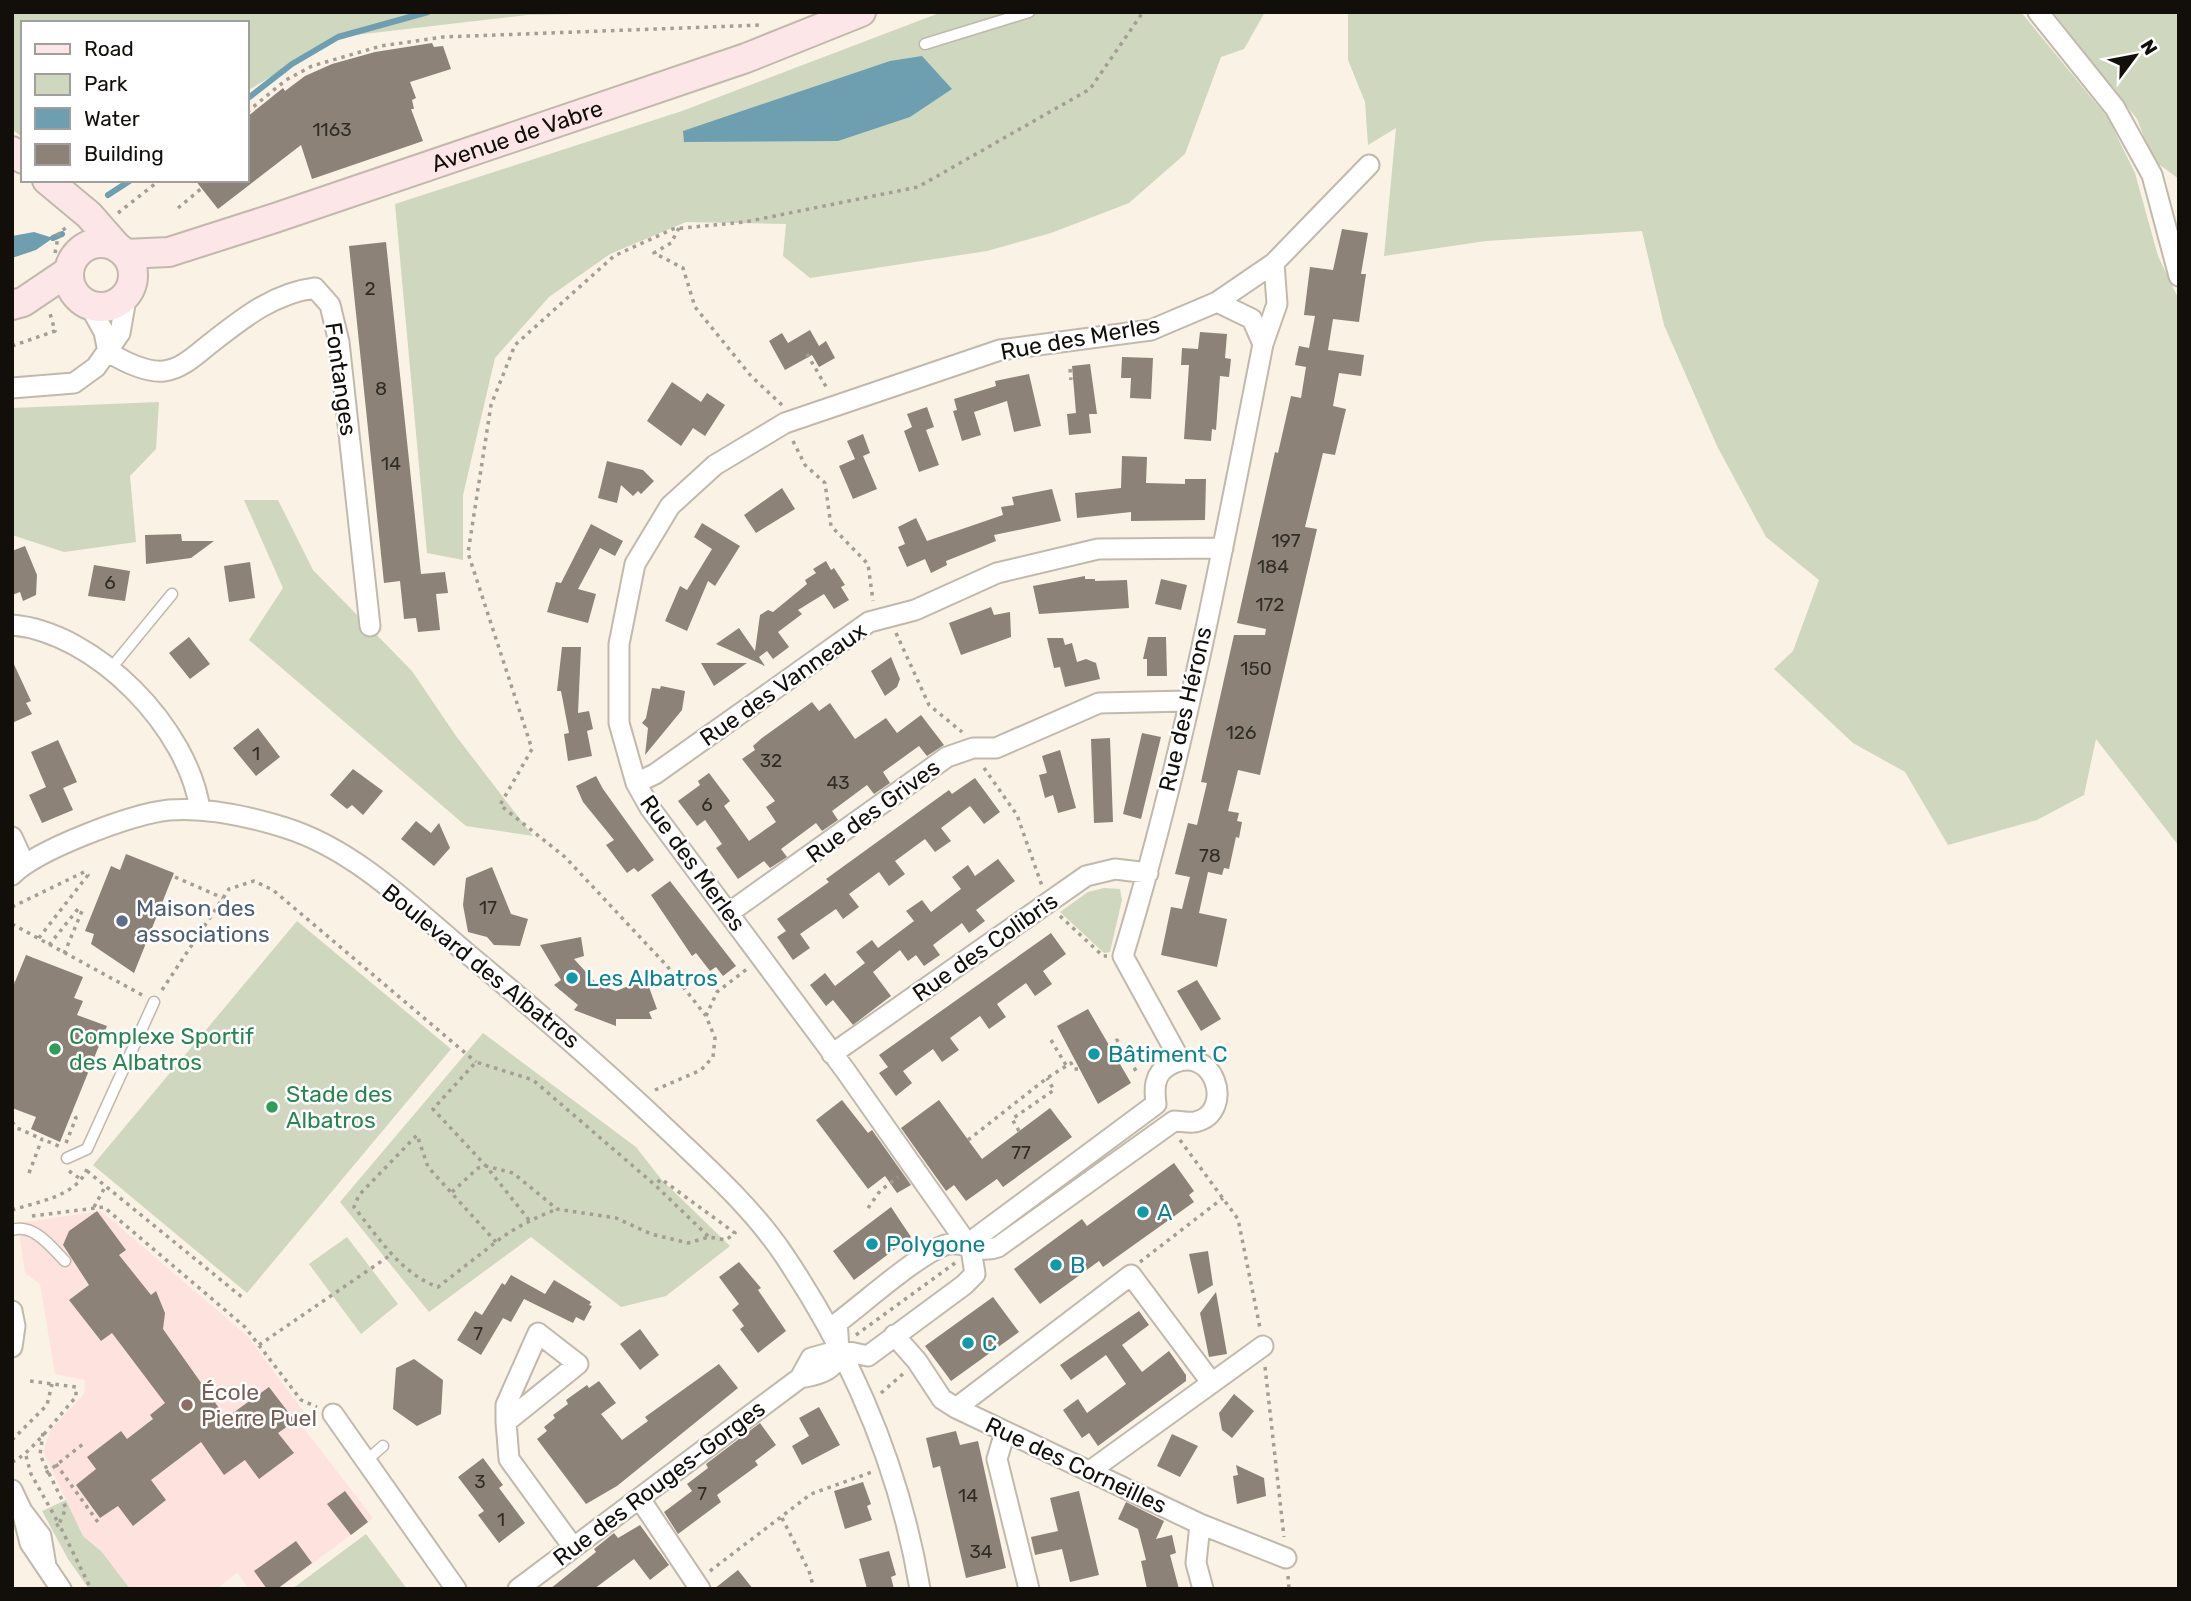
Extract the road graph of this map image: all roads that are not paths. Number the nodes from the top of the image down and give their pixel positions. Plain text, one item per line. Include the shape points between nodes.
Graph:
1 (861, 12) edge
2 (1029, 12) edge
3 (2038, 12) edge
4 (925, 44) dead end
5 (1369, 165) dead end
6 (49, 182) edge
7 (71, 202) junction
8 (121, 251) junction
9 (169, 252) junction
10 (73, 263) junction
11 (1274, 263) junction
12 (2179, 276) edge
13 (130, 288) junction
14 (84, 302) junction
15 (1217, 302) junction
16 (18, 303) edge
17 (1263, 344) junction
18 (108, 352) junction
19 (12, 388) edge
20 (1223, 548) junction
21 (172, 594) dead end
22 (12, 625) edge
23 (370, 626) dead end
24 (112, 667) junction
25 (1187, 701) junction
26 (636, 783) junction
27 (200, 810) junction
28 (12, 837) edge
29 (18, 869) edge
30 (1148, 873) junction
31 (730, 912) junction
32 (154, 1002) road end
33 (832, 1054) junction
34 (1180, 1060) junction
35 (67, 1158) dead end
36 (12, 1230) edge
37 (967, 1253) junction
38 (65, 1261) dead end
39 (12, 1311) edge
40 (894, 1335) junction
41 (847, 1343) junction
42 (1263, 1346) dead end
43 (12, 1347) edge
44 (1211, 1382) junction
45 (956, 1408) junction
46 (332, 1414) road end
47 (506, 1422) dead end
48 (1005, 1432) junction
49 (383, 1446) dead end
50 (366, 1461) junction
51 (1090, 1471) junction
52 (12, 1490) edge
53 (640, 1499) junction
54 (1200, 1524) junction
55 (573, 1548) junction
56 (1286, 1558) dead end
57 (698, 1585) edge
58 (61, 1589) edge
59 (456, 1589) edge
60 (518, 1589) edge
61 (920, 1589) edge
62 (1030, 1589) edge
63 (1203, 1589) edge

1 - 9 main road, Avenue de Vabre via 733,62
2 - 4 lane
3 - 12 street via 2115,108 2152,175
5 - 11 street
6 - 7 main road
7 - 8 main road
7 - 10 main road
8 - 9 main road, Avenue de Vabre
8 - 10 main road via 110,244 91,245
8 - 13 main road via 132,272
9 - 13 main road, Avenue de Vabre
10 - 14 main road via 73,291
10 - 16 main road
11 - 15 street
11 - 17 street, Rue des Hérons via 1277,304
13 - 14 main road via 110,306
13 - 18 street via 120,333
14 - 16 main road
14 - 18 street via 104,332
15 - 17 street via 1252,319
15 - 26 street, Rue des Merles via 1151,330 1000,350 791,430 715,465 670,506 635,564 619,643 619,723
17 - 20 street, Rue des Hérons
18 - 19 street via 74,383
18 - 23 street, Fontanges via 151,370 166,371 185,364 276,297 315,288 330,305 338,342
20 - 25 street, Rue des Hérons
20 - 26 street, Rue des Vanneaux via 1098,549 997,573 915,610 869,622
21 - 24 lane
22 - 24 street via 68,642
24 - 27 street via 136,689 170,738 197,788
25 - 30 street, Rue des Hérons
25 - 31 street, Rue des Grives via 1099,703 996,748 973,748 947,757
26 - 31 street, Rue des Merles
27 - 29 street, Boulevard des Albatros via 167,810 94,832
27 - 41 street, Boulevard des Albatros via 287,828 339,851 583,1050 754,1215
28 - 29 street
30 - 33 street, Rue des Colibris via 1115,869 1086,876
30 - 34 street, Rue des Hérons via 1123,956
31 - 33 street, Rue des Merles
32 - 35 lane via 87,1149
33 - 37 street, Rue des Merles
34 - 37 street via 1165,1067 1157,1078 1156,1104 985,1230
34 - 37 street via 1206,1066 1217,1086 1215,1104 1203,1118 1174,1121 998,1247
36 - 38 lane via 37,1234
37 - 40 street via 975,1274
37 - 41 street via 957,1243 947,1244 895,1279 837,1323
39 - 43 street
40 - 41 street via 868,1356
40 - 45 street, Rue des Corneilles via 942,1399
41 - 53 street, Rue des Rouges-Gorges via 837,1363 822,1374 800,1378
41 - 61 street, Boulevard des Albatros via 911,1531
42 - 44 street
44 - 45 street via 1131,1275
44 - 51 street
45 - 48 street, Rue des Corneilles
46 - 50 street
47 - 55 street via 509,1459
48 - 51 street, Rue des Corneilles
48 - 62 street via 997,1459
49 - 50 lane
50 - 59 street
51 - 54 street, Rue des Corneilles
52 - 58 street via 41,1536 46,1566
53 - 55 street, Rue des Rouges-Gorges
53 - 57 street
54 - 56 street, Rue des Corneilles
54 - 63 street via 1196,1563
55 - 60 street, Rue des Rouges-Gorges

